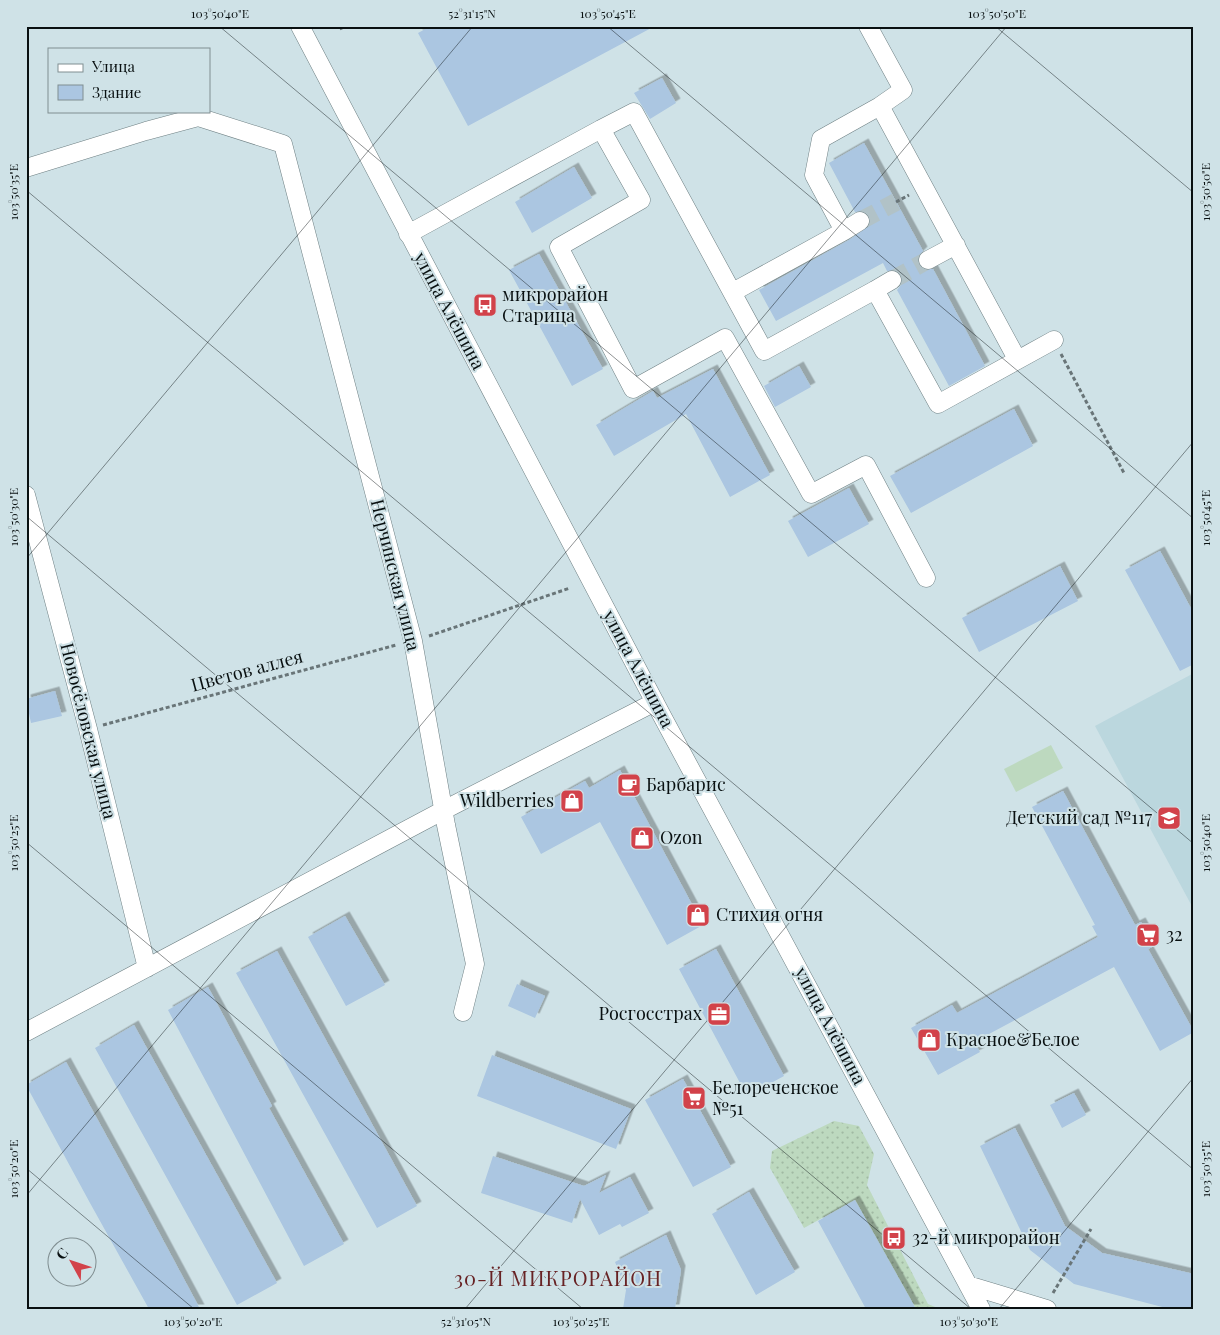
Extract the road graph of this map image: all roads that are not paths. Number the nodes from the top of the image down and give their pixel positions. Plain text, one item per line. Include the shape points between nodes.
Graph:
1 (300, 26) edge
2 (868, 26) edge
3 (880, 106) junction
4 (601, 129) junction
5 (26, 168) edge
6 (860, 221) tunnel mouth
7 (844, 231) junction
8 (408, 234) junction
9 (956, 245) junction
10 (928, 260) tunnel mouth
11 (892, 280) tunnel mouth
12 (875, 290) junction
13 (733, 292) junction
14 (1054, 340) road end
15 (1017, 359) junction
16 (26, 495) edge
17 (926, 578) dead end
18 (655, 702) junction
19 (444, 810) junction
20 (147, 968) junction
21 (463, 1012) dead end
22 (26, 1032) edge
23 (968, 1285) junction
24 (1045, 1308) edge
25 (981, 1309) edge

1 - 8 street, улица Алёшина via 374,162
2 - 3 street via 903,90
3 - 7 street via 822,140 814,175
3 - 9 street
4 - 8 street
4 - 13 street via 634,112
4 - 17 street via 641,200 559,246 633,389 725,338 811,494 866,465
5 - 19 street, Нерчинская улица via 198,117 283,144 414,641
6 - 7 street
7 - 13 street
8 - 18 street, улица Алёшина
9 - 10 street
9 - 15 street
11 - 12 street
12 - 13 street via 764,351
12 - 15 street via 938,404
14 - 15 street
16 - 20 street, Новосёловская улица
18 - 19 street
18 - 23 street, улица Алёшина
19 - 20 street
19 - 21 street, Нерчинская улица via 475,964
20 - 22 street
23 - 24 street
23 - 25 street, улица Алёшина

